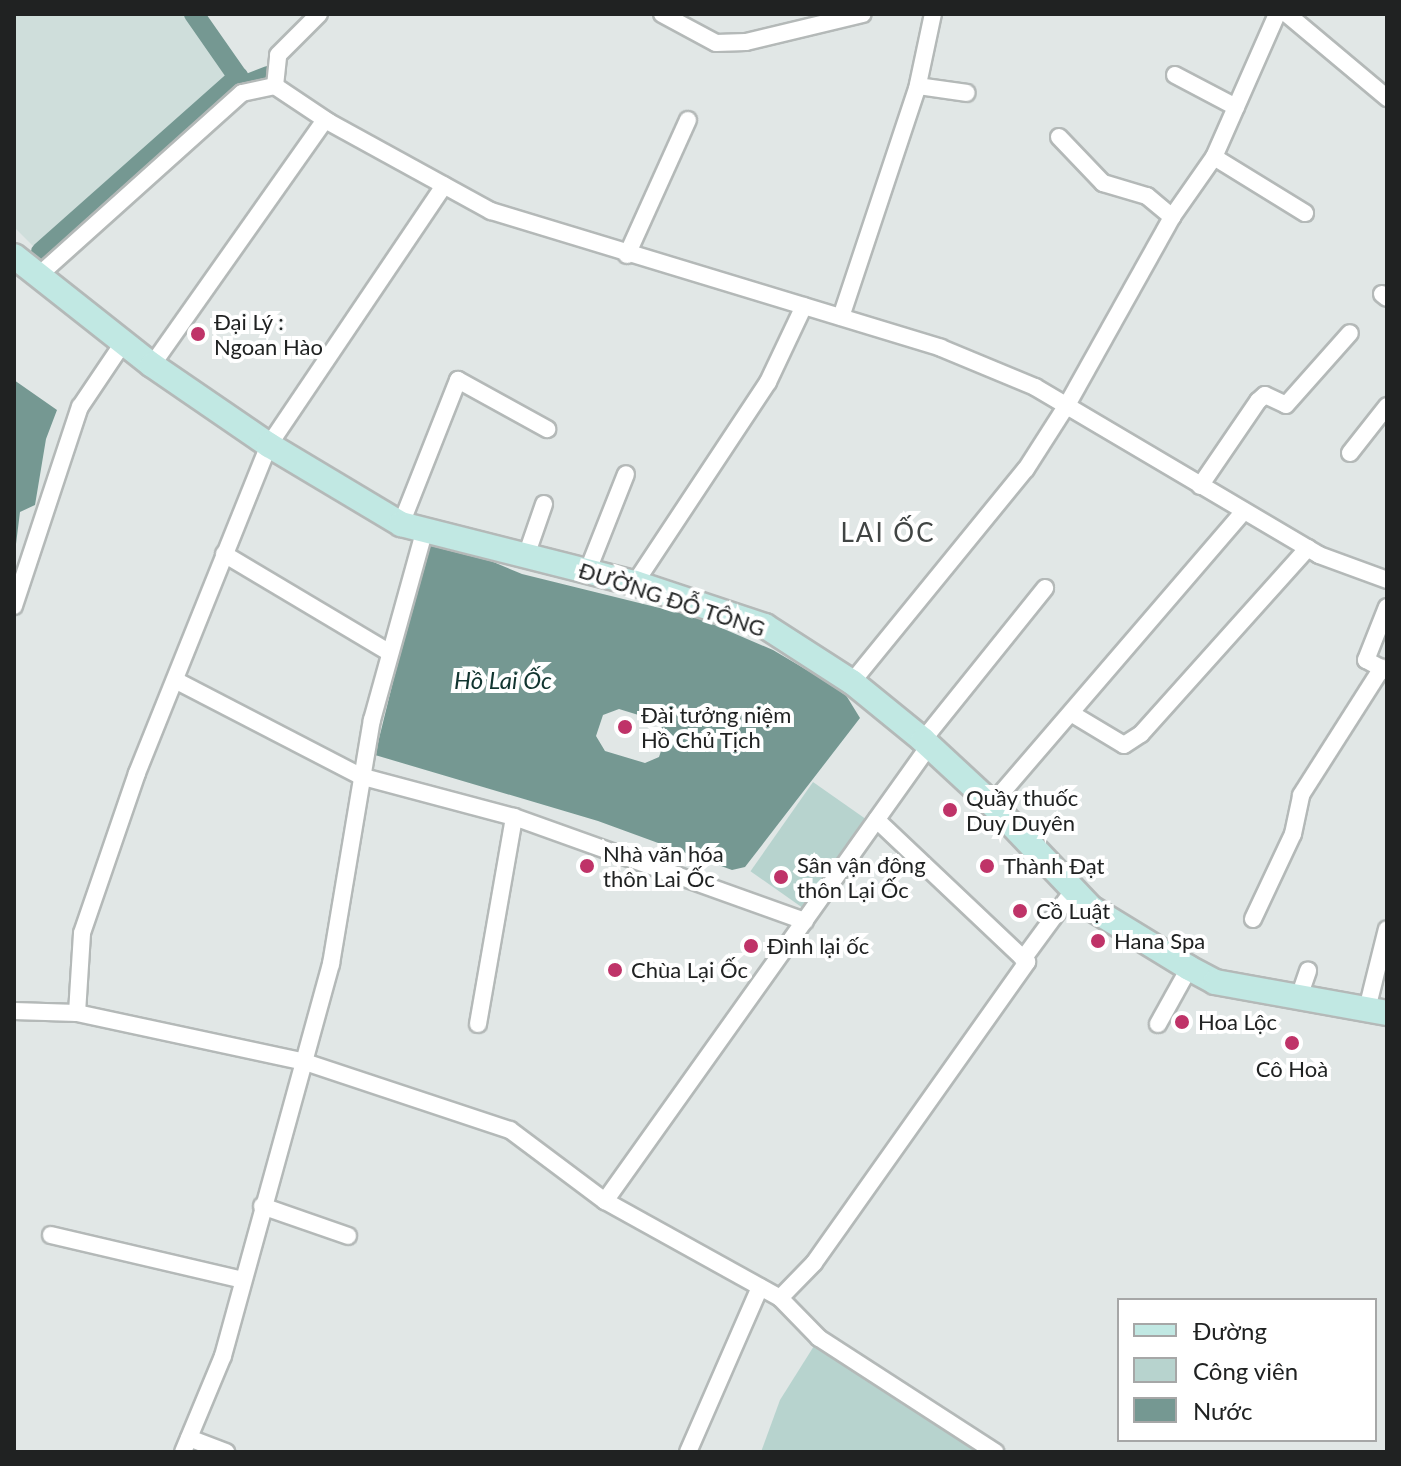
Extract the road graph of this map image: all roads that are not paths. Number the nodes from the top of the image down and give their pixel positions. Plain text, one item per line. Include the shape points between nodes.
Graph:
1 (319, 14) edge
2 (662, 14) edge
3 (863, 14) edge
4 (933, 14) edge
5 (1277, 14) edge
6 (1287, 14) edge
7 (1175, 75) dead end
8 (275, 86) junction
9 (918, 86) junction
10 (967, 93) dead end
11 (1387, 98) edge
12 (1236, 107) junction
13 (325, 120) junction
14 (688, 120) dead end
15 (1059, 137) dead end
16 (1214, 157) junction
17 (444, 186) junction
18 (1305, 213) dead end
19 (1172, 217) junction
20 (627, 255) junction
21 (14, 256) edge
22 (38, 276) junction
23 (804, 306) junction
24 (841, 317) junction
25 (1350, 333) dead end
26 (123, 343) junction
27 (152, 365) junction
28 (1067, 405) junction
29 (1387, 406) edge
30 (547, 429) dead end
31 (269, 445) junction
32 (1350, 453) dead end
33 (626, 474) dead end
34 (1200, 486) junction
35 (544, 504) dead end
36 (1243, 512) junction
37 (412, 528) junction
38 (1308, 548) junction
39 (224, 554) junction
40 (526, 556) junction
41 (588, 570) junction
42 (1387, 580) edge
43 (635, 583) junction
44 (1045, 588) dead end
45 (14, 606) edge
46 (1387, 607) edge
47 (390, 653) junction
48 (1384, 670) edge
49 (177, 681) junction
50 (852, 682) junction
51 (1074, 715) junction
52 (926, 743) junction
53 (360, 776) junction
54 (992, 804) junction
55 (514, 817) junction
56 (877, 820) junction
57 (1073, 891) junction
58 (1253, 919) dead end
59 (805, 921) junction
60 (1387, 929) edge
61 (1023, 959) junction
62 (1189, 968) junction
63 (1308, 971) dead end
64 (1299, 997) junction
65 (14, 1011) edge
66 (1377, 1011) edge
67 (77, 1013) junction
68 (478, 1024) dead end
69 (1158, 1024) dead end
70 (305, 1062) junction
71 (605, 1201) junction
72 (262, 1206) junction
73 (51, 1235) dead end
74 (348, 1236) dead end
75 (243, 1280) junction
76 (760, 1287) junction
77 (780, 1298) junction
78 (186, 1445) edge
79 (226, 1452) edge
80 (688, 1452) edge
81 (995, 1452) edge

1 - 8 street via 278,55
2 - 3 street via 716,43 746,42
4 - 9 street
5 - 12 street
6 - 11 street
7 - 12 street
8 - 13 street
8 - 22 street via 242,93
9 - 10 street
9 - 24 street
12 - 16 street
13 - 17 street
13 - 27 street
14 - 20 street
15 - 19 street via 1103,183 1147,196
16 - 18 street
16 - 19 street
17 - 20 street via 491,211
17 - 31 street
19 - 28 street
20 - 23 street
21 - 22 main road, ĐƯỜNG ĐỖ TÔNG
22 - 26 main road, ĐƯỜNG ĐỖ TÔNG
23 - 24 street
23 - 43 street via 768,382
24 - 28 street via 941,348
25 - 34 street via 1286,405 1265,395 1258,401
26 - 27 main road, ĐƯỜNG ĐỖ TÔNG
26 - 45 street via 80,407
27 - 31 main road, ĐƯỜNG ĐỖ TÔNG
28 - 34 street
28 - 50 street via 1026,469
29 - 32 street
30 - 37 street via 458,380
31 - 37 main road, ĐƯỜNG ĐỖ TÔNG
31 - 39 street
33 - 41 street
34 - 36 street
35 - 40 street
36 - 38 street
36 - 51 street
37 - 40 main road, ĐƯỜNG ĐỖ TÔNG
37 - 47 street
38 - 42 street
38 - 51 street via 1141,734 1124,745
39 - 47 street
39 - 49 street
40 - 41 main road, ĐƯỜNG ĐỖ TÔNG
41 - 43 main road, ĐƯỜNG ĐỖ TÔNG
43 - 50 main road, ĐƯỜNG ĐỖ TÔNG via 765,626
44 - 52 street
46 - 48 street via 1366,660
47 - 53 street
48 - 58 street via 1301,795 1293,834
49 - 53 street
49 - 67 street via 137,773 82,933
50 - 52 main road, ĐƯỜNG ĐỖ TÔNG
51 - 54 street
52 - 54 main road, ĐƯỜNG ĐỖ TÔNG
52 - 56 street
53 - 55 street
53 - 70 street via 331,964
54 - 57 main road, ĐƯỜNG ĐỖ TÔNG
55 - 59 street
55 - 68 street
56 - 59 street
56 - 61 street
57 - 61 street
57 - 62 main road, ĐƯỜNG ĐỖ TÔNG via 1091,908
59 - 71 street
60 - 66 street
61 - 77 street via 1027,962 814,1263
62 - 64 main road, ĐƯỜNG ĐỖ TÔNG via 1215,982
62 - 69 street
63 - 64 street
64 - 66 main road, ĐƯỜNG ĐỖ TÔNG
65 - 67 street
67 - 70 street
70 - 71 street via 510,1130
70 - 72 street
71 - 76 street
72 - 74 street
72 - 75 street
73 - 75 street
75 - 78 street via 223,1356
76 - 77 street
76 - 80 street
77 - 81 street via 819,1338
78 - 79 street

